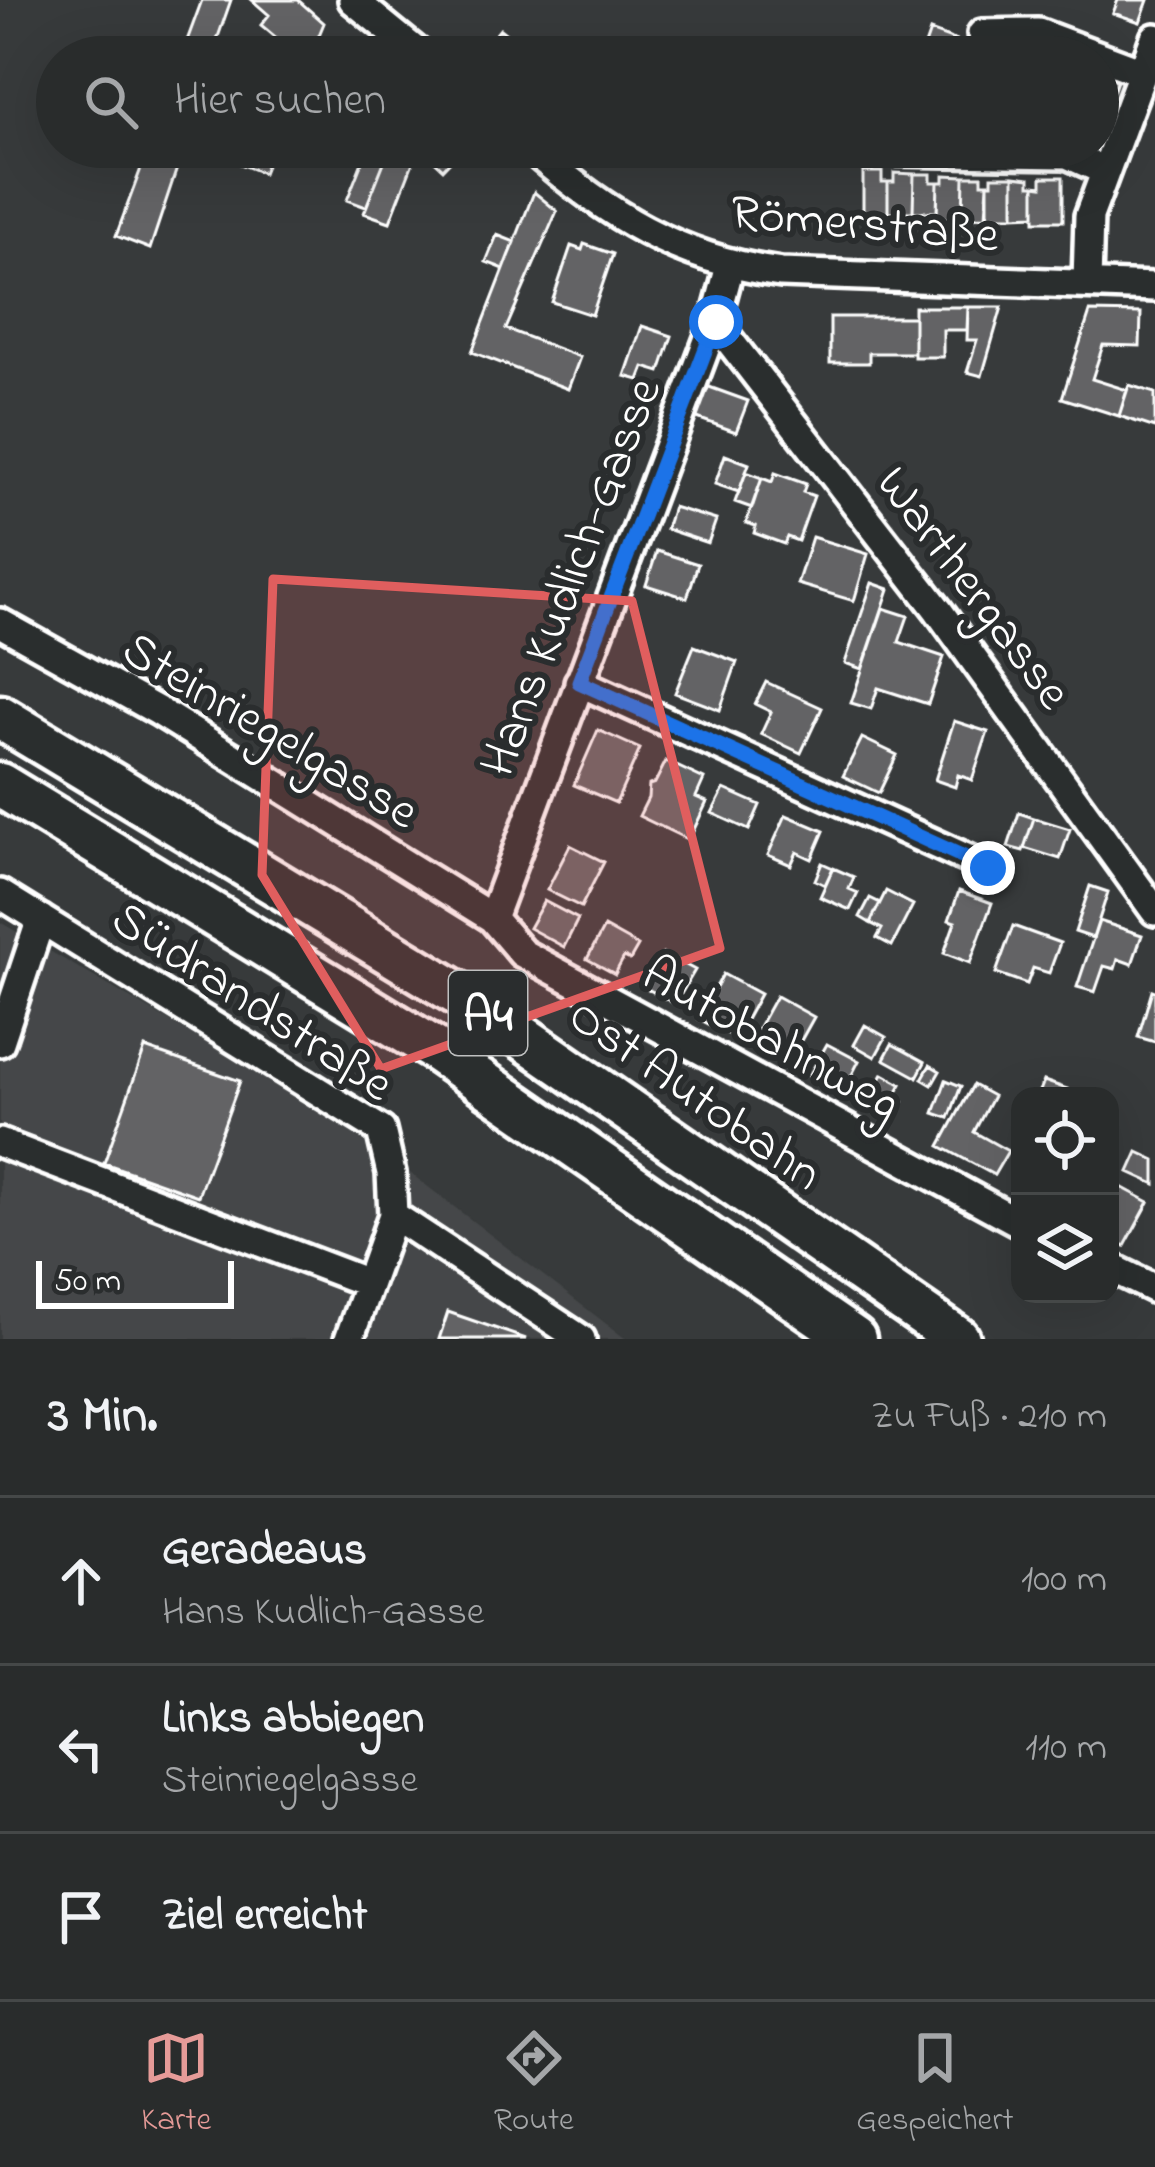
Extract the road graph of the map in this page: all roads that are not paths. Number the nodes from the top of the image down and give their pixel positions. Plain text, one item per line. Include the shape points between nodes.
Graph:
1 (353, 0) edge
2 (982, 34) dead end
3 (397, 36) edge
4 (1046, 36) edge
5 (1155, 38) edge
6 (1119, 63) edge
7 (1142, 72) junction
8 (1119, 135) edge
9 (553, 168) edge
10 (1099, 168) edge
11 (1107, 168) edge
12 (1106, 171) junction
13 (730, 266) junction
14 (1087, 282) junction
15 (1155, 286) edge
16 (716, 322) junction
17 (0, 623) edge
18 (579, 682) junction
19 (0, 717) edge
20 (0, 785) edge
21 (988, 868) dead end
22 (0, 894) edge
23 (1155, 911) edge
24 (491, 918) junction
25 (41, 919) junction
26 (0, 1042) edge
27 (0, 1143) edge
28 (393, 1215) junction
29 (1011, 1218) edge
30 (1119, 1271) edge
31 (368, 1283) junction
32 (1155, 1289) edge
33 (350, 1339) edge
34 (581, 1339) edge
35 (854, 1339) edge
36 (958, 1339) edge

1 - 3 street
2 - 4 street
5 - 7 street
6 - 7 street
7 - 8 street
9 - 13 street, Römerstraße via 659,240
10 - 12 street
11 - 12 street
12 - 14 street via 1089,216
13 - 14 street, Römerstraße
13 - 16 street, Hans Kudlich-Gasse
14 - 15 street, Römerstraße
16 - 18 street, Hans Kudlich-Gasse
16 - 23 street, Warthergasse
17 - 24 street, Steinriegelgasse
18 - 21 street
18 - 24 street, Hans Kudlich-Gasse
19 - 36 highway, Ost Autobahn / A4 via 475,1004
20 - 35 highway, A4 via 436,1050
22 - 25 street, Südrandstraße
24 - 29 street, Autobahnweg via 522,953
25 - 26 street
25 - 28 street, Südrandstraße via 382,1130
27 - 31 street
28 - 31 street
28 - 34 street
30 - 32 street
31 - 33 street

